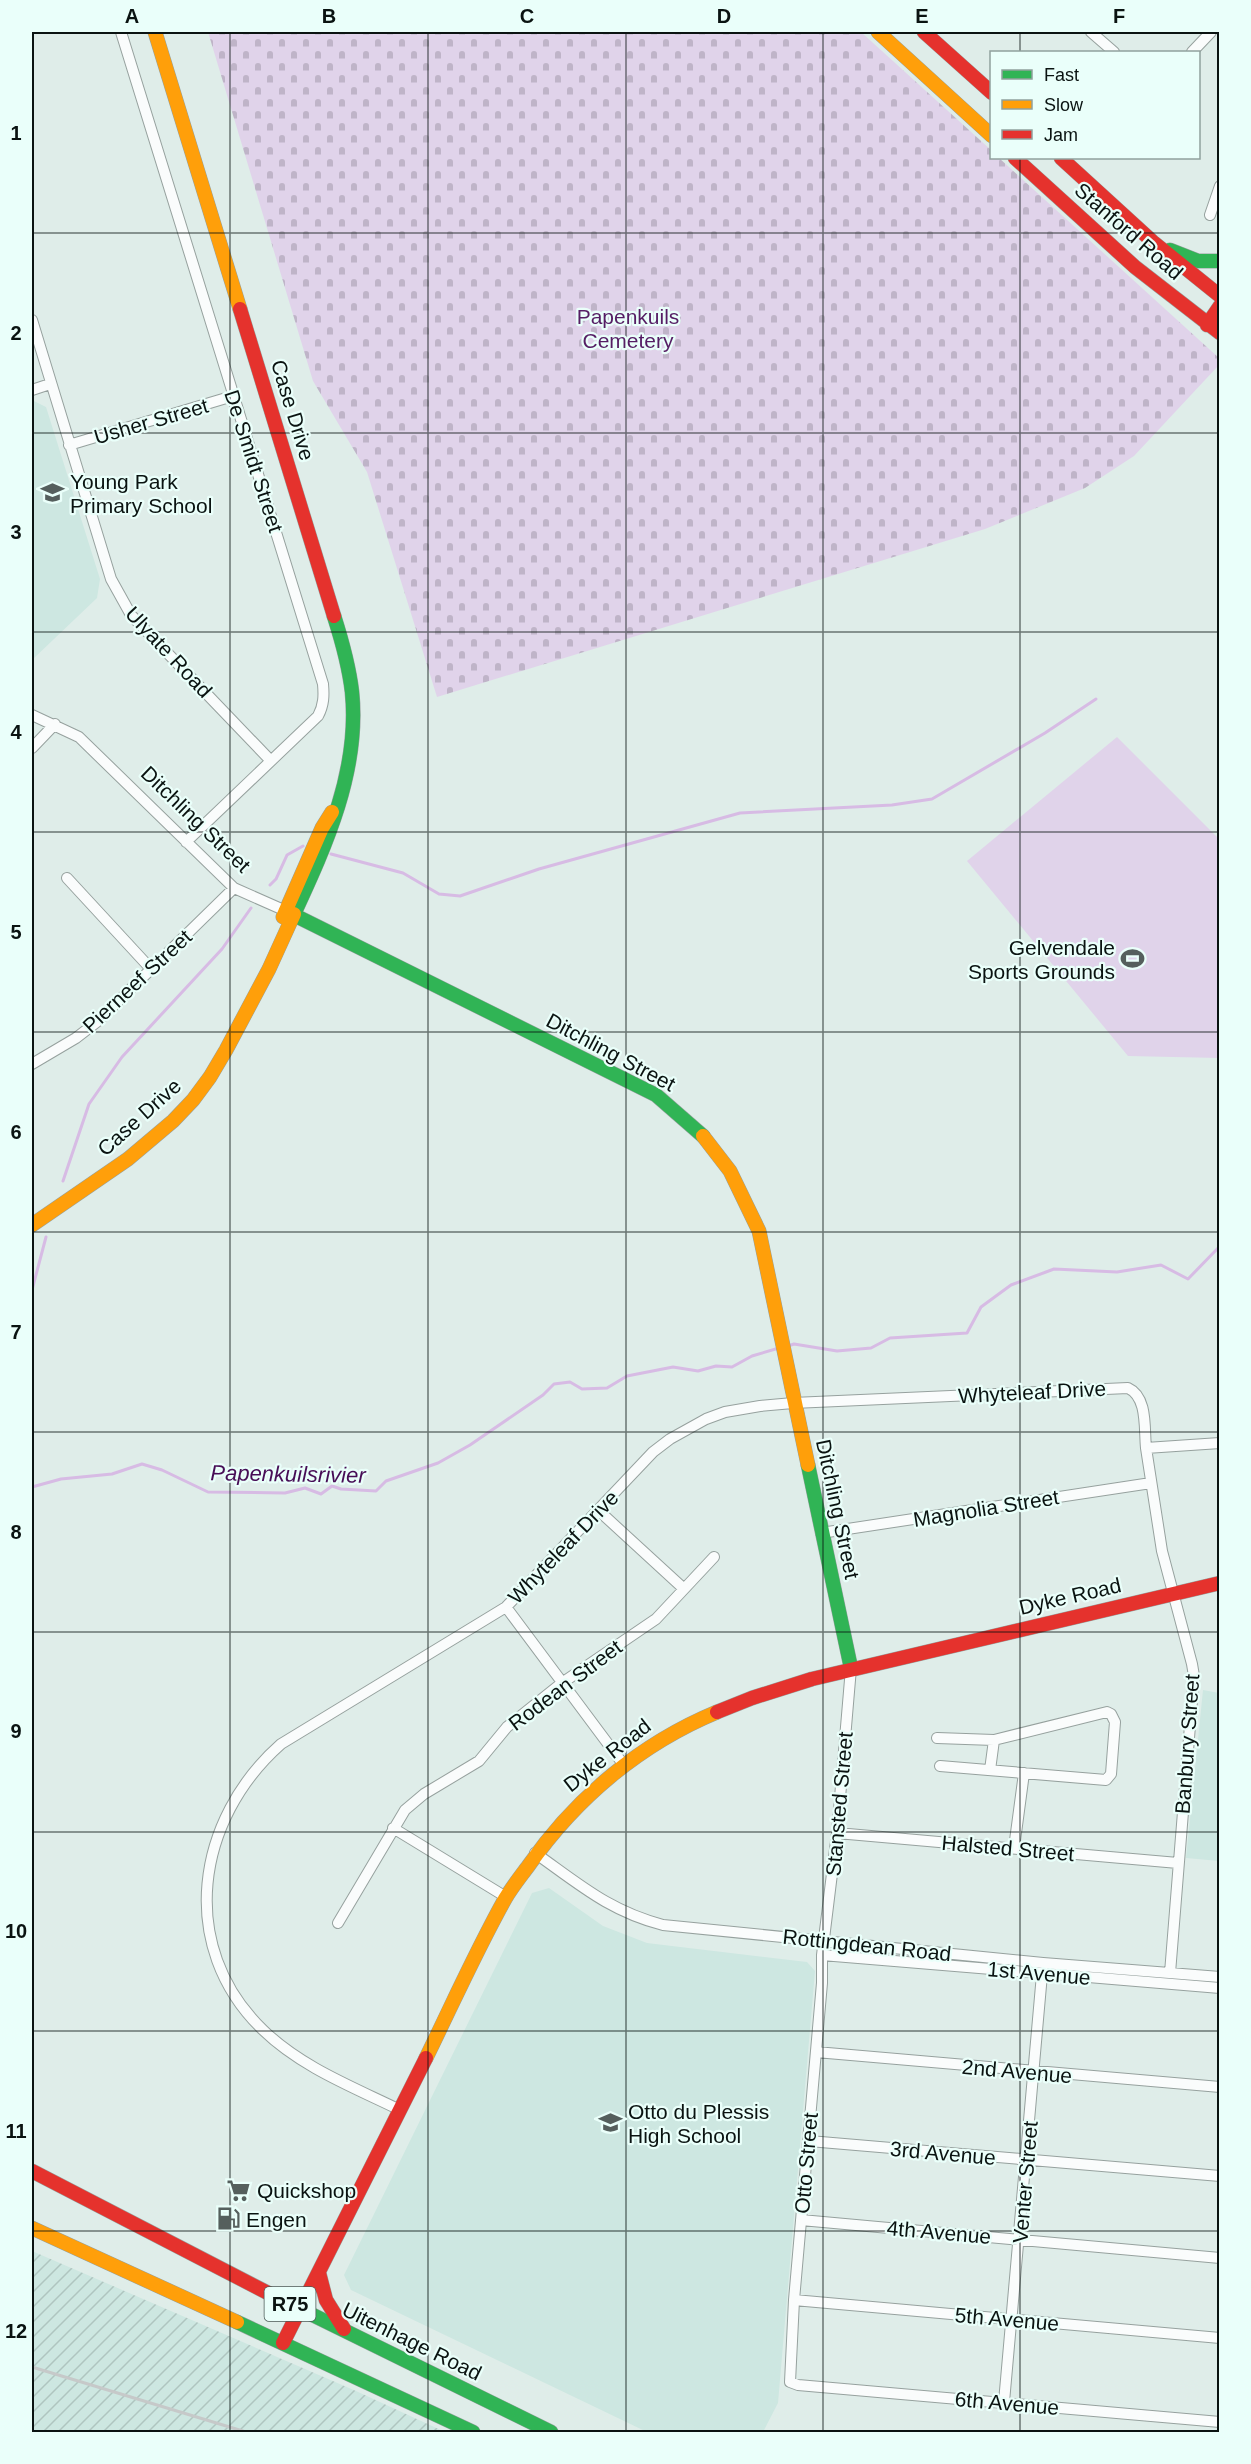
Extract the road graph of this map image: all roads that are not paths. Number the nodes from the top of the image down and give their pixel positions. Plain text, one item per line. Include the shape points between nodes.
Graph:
1 (121, 32) edge
2 (155, 32) edge
3 (878, 32) edge
4 (924, 32) edge
5 (1091, 32) edge
6 (1211, 32) edge
7 (1113, 51) edge
8 (1193, 51) edge
9 (990, 91) edge
10 (990, 134) edge
11 (1016, 159) edge
12 (1062, 159) edge
13 (1220, 186) edge
14 (1210, 215) dead end
15 (1154, 242) junction
16 (1220, 261) edge
17 (1220, 296) edge
18 (1220, 306) edge
19 (32, 320) edge
20 (1207, 325) junction
21 (1220, 333) edge
22 (50, 384) junction
23 (32, 390) edge
24 (233, 396) junction
25 (69, 445) junction
26 (32, 715) edge
27 (55, 724) junction
28 (32, 748) edge
29 (271, 760) junction
30 (186, 842) junction
31 (67, 878) dead end
32 (234, 888) junction
33 (290, 913) junction
34 (152, 969) junction
35 (32, 1064) edge
36 (32, 1225) edge
37 (793, 1404) junction
38 (1220, 1443) edge
39 (1146, 1448) junction
40 (1151, 1484) junction
41 (598, 1510) junction
42 (821, 1533) junction
43 (714, 1557) dead end
44 (1220, 1583) edge
45 (683, 1588) junction
46 (1174, 1594) junction
47 (506, 1607) junction
48 (851, 1668) junction
49 (562, 1683) junction
50 (937, 1738) dead end
51 (994, 1740) junction
52 (623, 1764) junction
53 (940, 1766) dead end
54 (990, 1770) junction
55 (1024, 1773) junction
56 (393, 1828) junction
57 (837, 1833) junction
58 (1014, 1848) junction
59 (535, 1853) junction
60 (1178, 1863) junction
61 (506, 1897) junction
62 (338, 1923) dead end
63 (825, 1940) junction
64 (822, 1955) junction
65 (1043, 1968) junction
66 (1170, 1973) junction
67 (1220, 1977) edge
68 (1220, 1988) edge
69 (816, 2052) junction
70 (1035, 2073) junction
71 (1220, 2087) edge
72 (400, 2110) junction
73 (809, 2141) junction
74 (1027, 2161) junction
75 (32, 2172) edge
76 (1220, 2176) edge
77 (801, 2220) junction
78 (32, 2228) edge
79 (1019, 2240) junction
80 (1220, 2258) edge
81 (319, 2273) junction
82 (794, 2300) junction
83 (300, 2310) junction
84 (1012, 2320) junction
85 (347, 2332) junction
86 (1220, 2338) edge
87 (283, 2343) junction
88 (794, 2384) joint
89 (1004, 2402) junction
90 (1220, 2422) edge
91 (472, 2433) edge
92 (551, 2433) edge

1 - 24 street, De Smidt Street
2 - 33 street, Case Drive via 346,655 352,692 353,737 332,830
3 - 10 street
4 - 9 street
5 - 7 street
6 - 8 street
11 - 20 street, Stanford Road via 1135,267
12 - 15 street, Stanford Road
13 - 14 street
15 - 16 street via 1198,261
15 - 17 street, Stanford Road
18 - 20 street
19 - 22 street, Ulyate Road
20 - 21 street, Stanford Road
22 - 23 street
22 - 25 street, Ulyate Road
24 - 25 street, Usher Street
24 - 29 street, De Smidt Street via 323,684 324,701 318,716
25 - 29 street, Ulyate Road via 111,579 124,607
26 - 27 street, Ditchling Street
27 - 28 street
27 - 30 street, Ditchling Street via 79,736
29 - 30 street, De Smidt Street
30 - 32 street, Ditchling Street
31 - 34 street
32 - 33 street, Ditchling Street
32 - 34 street, Pierneef Street
33 - 36 street, Case Drive via 269,969 209,1079 179,1115 121,1164
33 - 37 street, Ditchling Street via 656,1095 696,1127 727,1163 750,1209 764,1254
34 - 35 street, Pierneef Street via 98,1021
37 - 39 street, Whyteleaf Drive via 1128,1388 1142,1402
37 - 41 street, Whyteleaf Drive via 725,1412 687,1429 653,1452
37 - 42 street, Ditchling Street
38 - 39 street
39 - 40 street, Banbury Street
40 - 42 street, Magnolia Street
40 - 46 street, Banbury Street
41 - 45 street
41 - 47 street, Whyteleaf Drive
42 - 48 street, Ditchling Street
43 - 45 street, Rodean Street
44 - 46 street, Dyke Road
45 - 49 street, Rodean Street via 656,1619
46 - 48 street, Dyke Road
46 - 60 street, Banbury Street via 1192,1664 1194,1690
47 - 49 street
47 - 72 street, Whyteleaf Drive via 281,1744 239,1790 221,1826 210,1863 207,1908 211,1938 218,1963 238,2001 263,2031 296,2057
48 - 52 street, Dyke Road via 732,1703 675,1730
48 - 57 street, Stansted Street
49 - 52 street
49 - 56 street, Rodean Street via 507,1727 479,1761 414,1801
50 - 51 street
51 - 54 street
51 - 55 street via 1103,1713 1113,1717 1108,1779
52 - 59 street, Dyke Road via 578,1803
53 - 54 street
54 - 55 street
55 - 58 street
56 - 61 street
56 - 62 street, Rodean Street
57 - 58 street, Halsted Street
57 - 63 street, Stansted Street
58 - 60 street, Halsted Street
59 - 61 street, Dyke Road
59 - 63 street, Rottingdean Road via 607,1904 639,1919 677,1927
60 - 66 street, Banbury Street
61 - 72 street, Dyke Road
63 - 64 street, Otto Street
63 - 65 street, Rottingdean Road
64 - 65 street, 1st Avenue
64 - 69 street, Otto Street
65 - 66 street, Rottingdean Road
65 - 68 street, 1st Avenue
65 - 70 street, Venter Street
66 - 67 street, Rottingdean Road
69 - 70 street, 2nd Avenue
69 - 73 street, Otto Street
70 - 71 street, 2nd Avenue
70 - 74 street, Venter Street
72 - 81 street, Dyke Road
73 - 74 street, 3rd Avenue
73 - 77 street, Otto Street
74 - 76 street, 3rd Avenue
74 - 79 street, Venter Street
75 - 83 street, Uitenhage Road / R75
77 - 79 street, 4th Avenue
77 - 82 street, Otto Street
78 - 87 street, R75
79 - 80 street, 4th Avenue
79 - 84 street, Venter Street
81 - 83 street, Dyke Road
81 - 85 street via 328,2306
82 - 84 street, 5th Avenue
82 - 88 street, Otto Street via 789,2378
83 - 85 street, Uitenhage Road / R75
83 - 87 street, Dyke Road
84 - 86 street, 5th Avenue
84 - 89 street, Venter Street
85 - 92 street, Uitenhage Road / R75
87 - 91 street, R75
88 - 89 street, 6th Avenue
89 - 90 street, 6th Avenue

